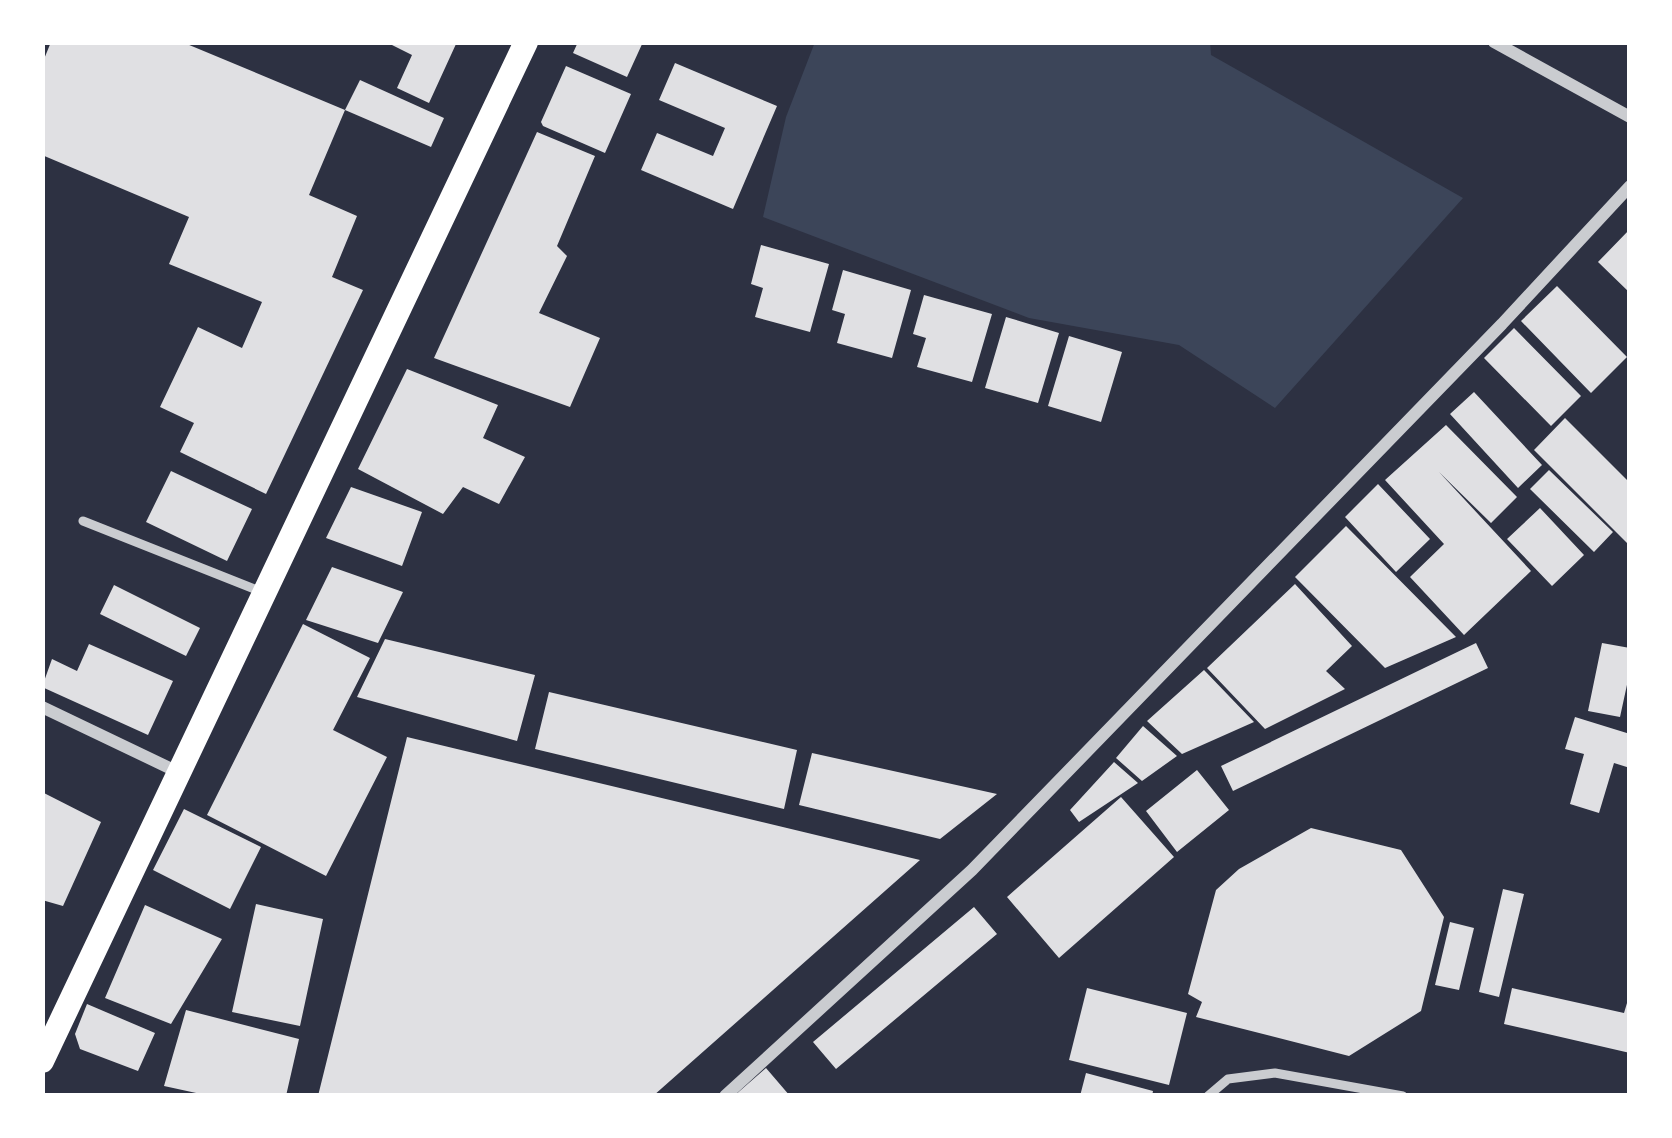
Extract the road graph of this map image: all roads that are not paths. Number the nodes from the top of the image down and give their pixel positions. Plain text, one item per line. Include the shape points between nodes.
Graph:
1 (526, 42) edge
2 (1494, 42) edge
3 (1630, 117) edge
4 (1630, 186) edge
5 (83, 521) dead end
6 (264, 593) junction
7 (42, 707) edge
8 (179, 772) junction
9 (42, 1061) edge
10 (724, 1096) edge
11 (1208, 1096) edge
12 (1402, 1096) edge

1 - 6 main road
2 - 3 street
4 - 10 street via 972,870
5 - 6 lane
6 - 8 main road
7 - 8 street
8 - 9 main road
11 - 12 lane via 1228,1079 1275,1072

